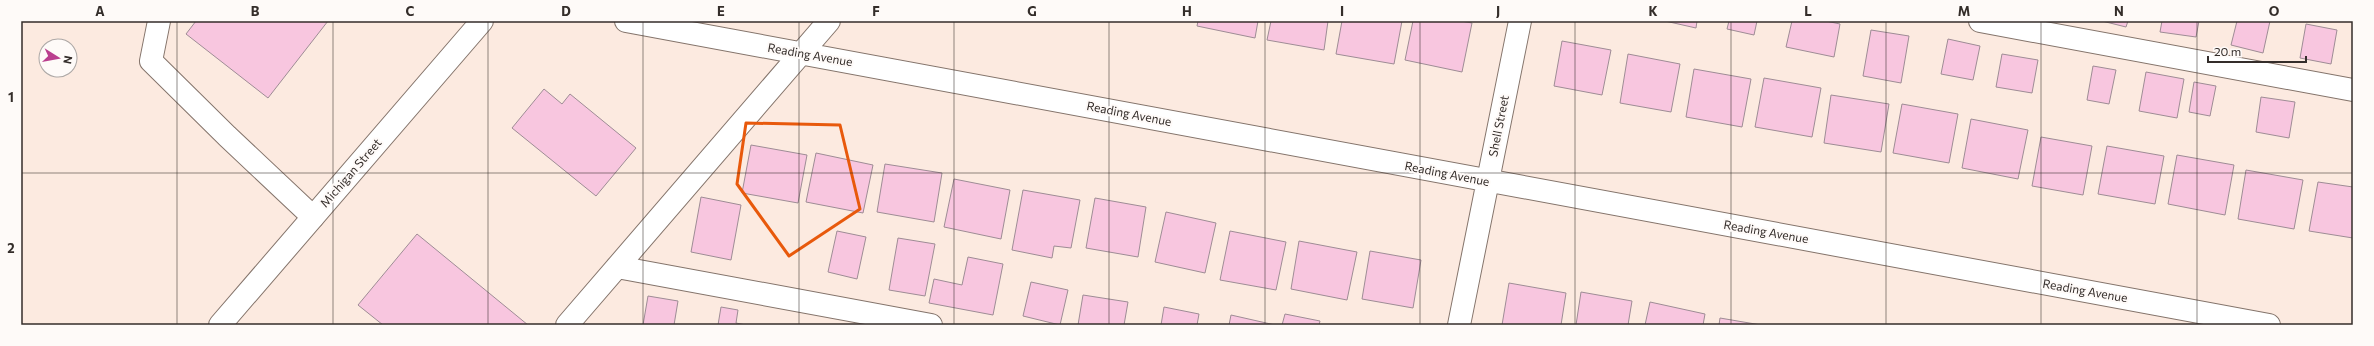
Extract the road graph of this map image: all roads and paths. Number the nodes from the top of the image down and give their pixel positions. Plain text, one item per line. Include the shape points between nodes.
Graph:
1 (159, 21) edge
2 (482, 21) edge
3 (626, 21) edge
4 (829, 21) edge
5 (1520, 21) edge
6 (1980, 21) edge
7 (678, 26) edge
8 (801, 53) junction
9 (2353, 90) edge
10 (1488, 181) junction
11 (313, 217) junction
12 (617, 268) junction
13 (220, 325) edge
14 (568, 325) edge
15 (931, 325) edge
16 (1459, 325) edge
17 (2269, 325) edge

1 - 11 street via 151,61
2 - 11 street, Michigan Street
3 - 7 street, Reading Avenue
4 - 8 street
5 - 10 street, Shell Street
6 - 9 street
7 - 8 street, Reading Avenue
8 - 10 street, Reading Avenue
8 - 12 street
10 - 16 street, Shell Street
10 - 17 street, Reading Avenue
11 - 13 street, Michigan Street
12 - 14 street
12 - 15 street

